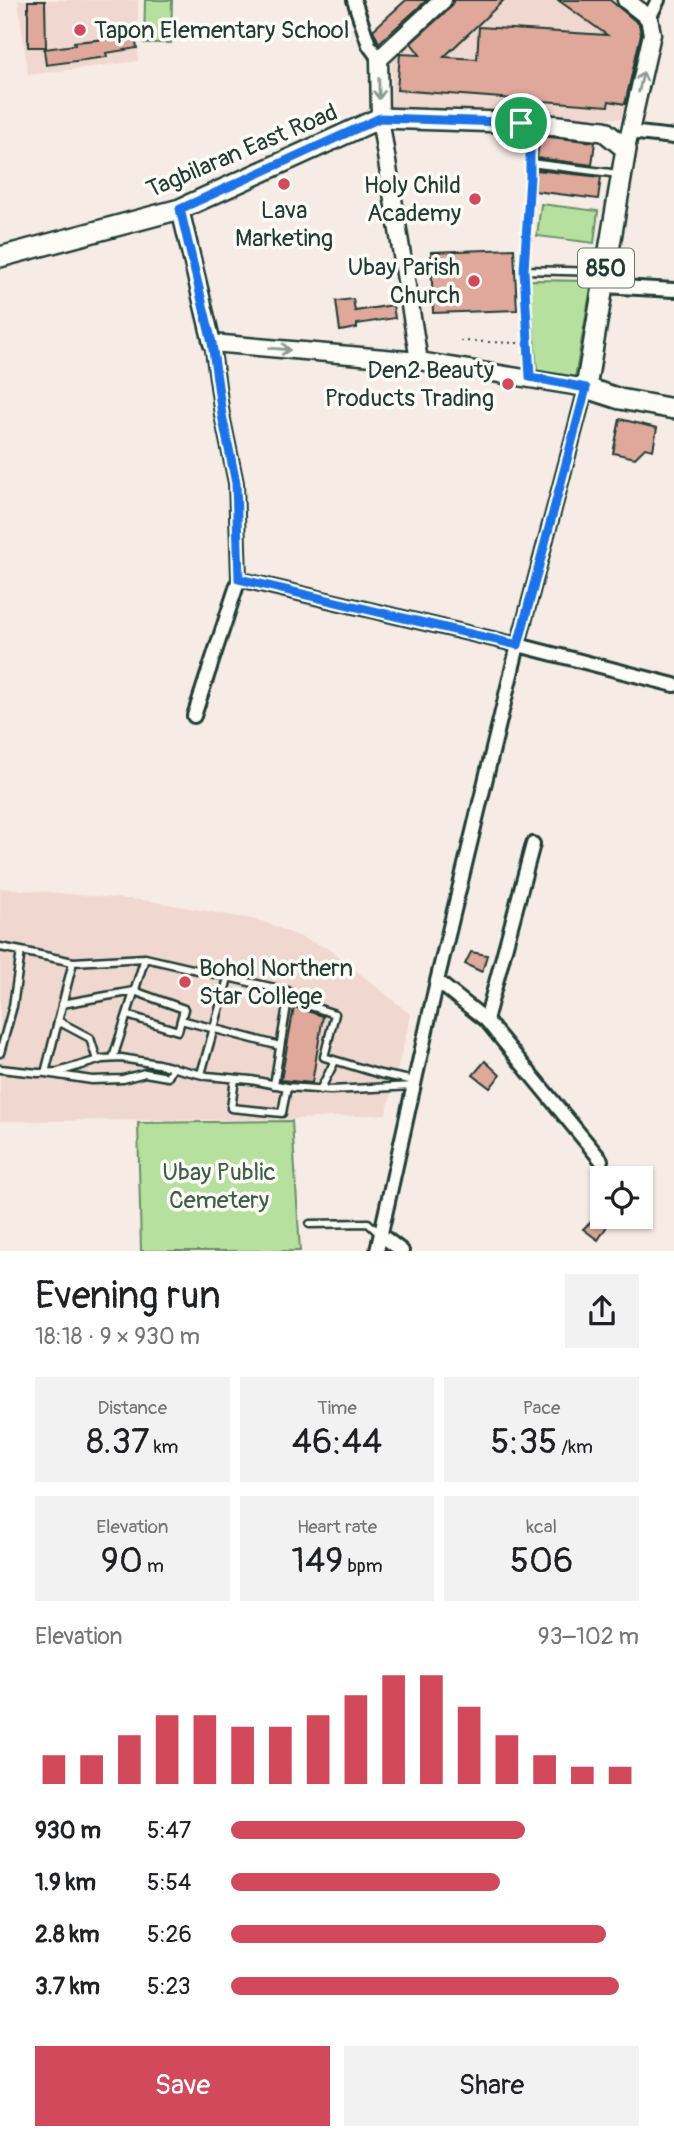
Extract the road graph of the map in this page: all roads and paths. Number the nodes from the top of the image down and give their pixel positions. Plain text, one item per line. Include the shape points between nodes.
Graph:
1 (443, 0) edge
2 (626, 0) edge
3 (658, 0) edge
4 (356, 5) edge
5 (649, 18) junction
6 (379, 59) junction
7 (380, 118) junction
8 (530, 123) junction
9 (674, 137) edge
10 (627, 140) junction
11 (530, 163) junction
12 (621, 174) junction
13 (180, 209) junction
14 (0, 257) edge
15 (524, 270) junction
16 (604, 279) junction
17 (674, 290) edge
18 (460, 341) dead end
19 (212, 343) junction
20 (529, 344) junction
21 (419, 360) junction
22 (530, 377) junction
23 (586, 388) junction
24 (674, 409) edge
25 (239, 579) junction
26 (518, 645) junction
27 (674, 685) edge
28 (194, 716) dead end
29 (533, 844) dead end
30 (0, 947) edge
31 (21, 951) junction
32 (145, 958) junction
33 (73, 962) junction
34 (228, 978) junction
35 (437, 981) junction
36 (134, 991) junction
37 (288, 999) junction
38 (62, 1004) junction
39 (127, 1014) junction
40 (181, 1020) junction
41 (486, 1020) junction
42 (58, 1021) junction
43 (214, 1030) junction
44 (280, 1046) junction
45 (0, 1053) edge
46 (113, 1058) junction
47 (97, 1060) junction
48 (335, 1061) junction
49 (173, 1067) junction
50 (0, 1069) edge
51 (46, 1073) junction
52 (201, 1074) junction
53 (236, 1079) junction
54 (415, 1084) junction
55 (274, 1085) junction
56 (287, 1087) junction
57 (320, 1090) junction
58 (601, 1160) dead end
59 (310, 1224) dead end
60 (381, 1235) junction
61 (377, 1251) edge
62 (402, 1251) edge

1 - 6 street
2 - 5 street
3 - 5 street
4 - 6 street via 369,45
10 -> 5 street via 652,34
6 -> 7 street
7 - 8 main road
7 - 13 main road, Tagbilaran East Road
7 - 21 street
8 - 10 main road via 604,131
8 - 11 lane
9 - 10 street
10 - 12 main road, 850
11 - 12 lane
11 - 15 lane
12 - 16 main road, 850
13 - 14 main road, Tagbilaran East Road
13 - 19 street
15 - 16 lane
15 - 20 lane
16 - 17 street
16 - 23 main road, 850
18 - 20 path
19 -> 21 street
19 - 25 street via 236,483
20 - 22 lane
21 - 22 street
22 - 23 street
23 - 24 main road
23 - 26 street
25 - 26 street
25 - 28 street
26 - 27 street
26 - 35 street
29 - 41 street
30 - 31 lane
31 - 33 lane
31 - 45 lane
32 - 33 lane
32 - 34 lane
32 - 36 lane
33 - 38 lane
34 - 37 lane via 288,992
34 - 43 lane
35 - 41 street
35 - 54 street
36 - 38 lane
36 - 39 lane
36 - 40 lane via 184,1009
37 - 44 lane
37 - 48 lane via 335,1014 324,1057
38 - 42 lane
39 - 40 lane via 178,1031
39 - 46 lane
40 - 43 lane
41 - 58 street
42 - 47 lane via 90,1038
42 - 51 lane
43 - 44 lane
43 - 52 lane
44 - 55 lane
46 - 47 lane
46 - 49 lane
47 - 51 lane
48 - 54 lane
48 - 57 lane
49 - 51 lane via 168,1077 145,1073 92,1080
49 - 52 lane
50 - 51 lane
52 - 53 lane
53 - 55 lane
53 - 56 lane via 231,1108 282,1113
54 - 57 lane
54 - 60 street
55 - 56 lane
56 - 57 lane
59 - 60 lane via 368,1223
60 - 61 street
60 - 62 street

